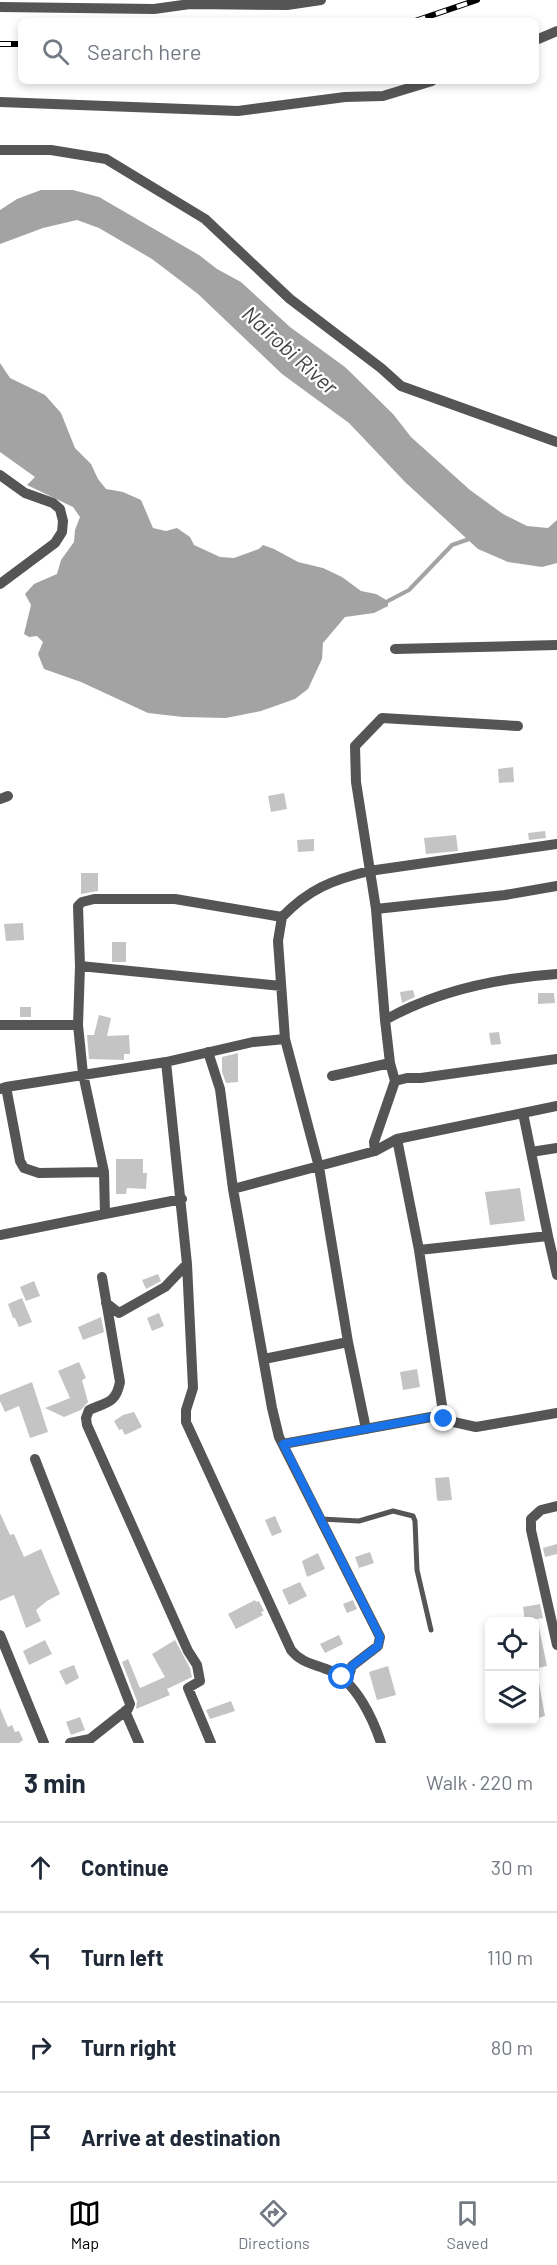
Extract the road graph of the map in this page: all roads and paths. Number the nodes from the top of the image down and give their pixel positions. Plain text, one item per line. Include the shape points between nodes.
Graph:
1 (321, 0) edge
2 (185, 2) edge
3 (0, 7) edge
4 (557, 31) edge
5 (539, 39) edge
6 (422, 84) edge
7 (0, 102) edge
8 (0, 150) edge
9 (557, 442) edge
10 (0, 475) edge
11 (0, 584) edge
12 (557, 645) edge
13 (395, 650) dead end
14 (518, 726) dead end
15 (557, 844) edge
16 (369, 871) junction
17 (557, 886) edge
18 (376, 909) junction
19 (282, 917) junction
20 (80, 966) junction
21 (557, 974) edge
22 (280, 986) junction
23 (385, 1020) junction
24 (0, 1025) edge
25 (78, 1025) junction
26 (285, 1039) junction
27 (208, 1052) junction
28 (557, 1059) edge
29 (166, 1062) junction
30 (390, 1063) junction
31 (83, 1074) junction
32 (332, 1076) dead end
33 (395, 1081) junction
34 (3, 1088) edge
35 (557, 1106) edge
36 (523, 1113) junction
37 (397, 1139) junction
38 (557, 1148) edge
39 (375, 1151) junction
40 (531, 1152) junction
41 (318, 1167) junction
42 (104, 1172) junction
43 (233, 1189) junction
44 (182, 1199) junction
45 (105, 1214) junction
46 (0, 1235) edge
47 (548, 1236) junction
48 (418, 1250) junction
49 (187, 1264) junction
50 (557, 1275) edge
51 (102, 1277) dead end
52 (106, 1303) junction
53 (348, 1342) junction
54 (264, 1359) junction
55 (557, 1413) edge
56 (444, 1419) junction
57 (366, 1429) junction
58 (283, 1444) junction
59 (35, 1459) dead end
60 (557, 1506) edge
61 (321, 1519) junction
62 (431, 1630) dead end
63 (0, 1635) edge
64 (557, 1645) edge
65 (347, 1682) junction
66 (125, 1711) junction
67 (44, 1743) edge
68 (70, 1743) edge
69 (139, 1743) edge
70 (211, 1743) edge
71 (381, 1743) edge

1 - 2 street via 287,5
2 - 3 street via 154,9
4 - 5 street
6 - 7 street via 383,96 238,111
8 - 9 street via 51,150 106,159 205,219 290,299 401,386
10 - 11 street via 60,509 63,521 55,543
12 - 13 street
14 - 16 street via 382,718 355,746
15 - 16 street
16 - 18 street
16 - 19 street via 320,886
17 - 18 street
18 - 23 street
19 - 20 street via 175,899 94,899 78,906
19 - 22 street via 278,941
20 - 22 street
20 - 25 street
21 - 23 street via 487,982 411,1005
22 - 26 street
23 - 30 street
24 - 25 street
25 - 31 street
26 - 27 street via 253,1041
26 - 41 street
27 - 29 street
27 - 43 street via 220,1089
28 - 33 street
29 - 31 street
29 - 44 street
30 - 32 street
30 - 33 street
31 - 34 street
31 - 42 street
33 - 39 street via 374,1142
34 - 42 street via 24,1168 39,1173
35 - 36 street
36 - 37 street
36 - 40 street
37 - 39 street
37 - 48 street
38 - 40 street
39 - 41 street
40 - 47 street
41 - 43 street
41 - 53 street
42 - 45 street
43 - 54 street
44 - 45 street
44 - 49 street
45 - 46 street
47 - 48 street
47 - 50 street
48 - 56 street
49 - 52 street via 165,1287 119,1313
49 - 65 street via 193,1388 186,1422 291,1650 304,1662 332,1671
51 - 52 street
52 - 70 street via 120,1382 112,1400 89,1410 87,1425 196,1665 200,1681 189,1688
53 - 54 street
53 - 57 street
54 - 58 street
55 - 56 street via 476,1427
56 - 57 street via 431,1417
57 - 58 street
58 - 61 street
59 - 66 street via 128,1697 130,1704
60 - 64 street via 541,1510 531,1519
61 - 62 lane via 359,1521 393,1511 413,1515 417,1570
61 - 65 street via 380,1637 378,1646 352,1666
63 - 67 street
65 - 71 street via 369,1714
66 - 68 street via 90,1739
66 - 69 street

